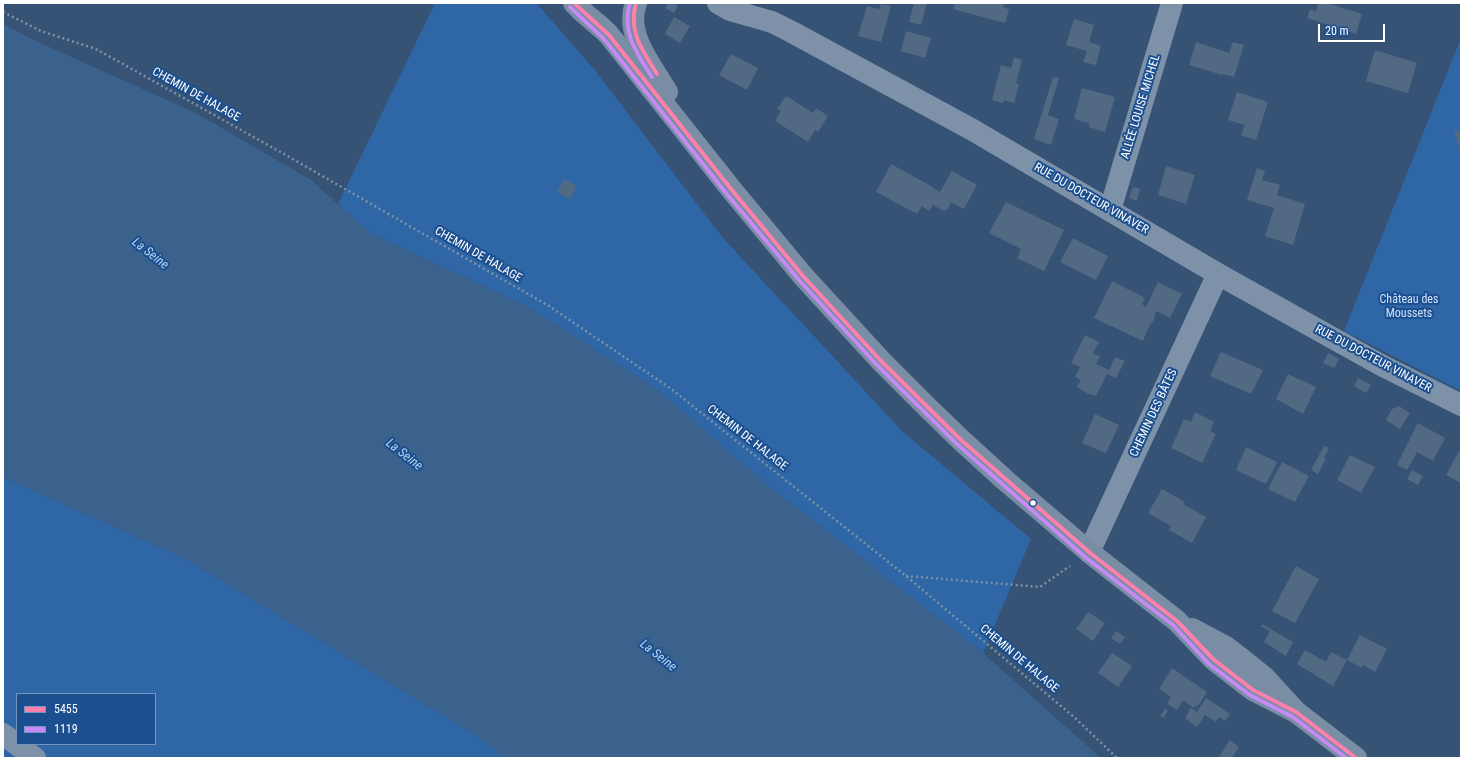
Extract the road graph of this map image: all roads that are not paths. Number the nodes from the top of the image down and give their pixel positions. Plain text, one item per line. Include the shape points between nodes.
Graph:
1 (636, 3) edge
2 (718, 3) edge
3 (1172, 3) edge
4 (581, 10) edge
5 (710, 163) junction
6 (1110, 210) junction
7 (1218, 274) junction
8 (1461, 406) edge
9 (1089, 552) junction
10 (3, 734) edge
11 (16, 744) edge
12 (18, 745) edge
13 (35, 758) edge
14 (1356, 758) edge

1 - 4 main road via 617,18 599,19
1 - 5 main road via 632,19 636,39
2 - 6 street, RUE DU DOCTEUR VINAVER via 730,10 772,22 790,31 971,129
3 - 6 street, ALLÉE LOUISE MICHEL
4 - 5 main road via 608,35
5 - 9 main road via 803,276 881,361 961,440
6 - 7 street, RUE DU DOCTEUR VINAVER
7 - 8 street, RUE DU DOCTEUR VINAVER via 1381,365
7 - 9 street, CHEMIN DES BÂTES
9 - 14 main road via 1177,621 1226,647 1264,677 1296,712
10 - 11 street
12 - 13 street

